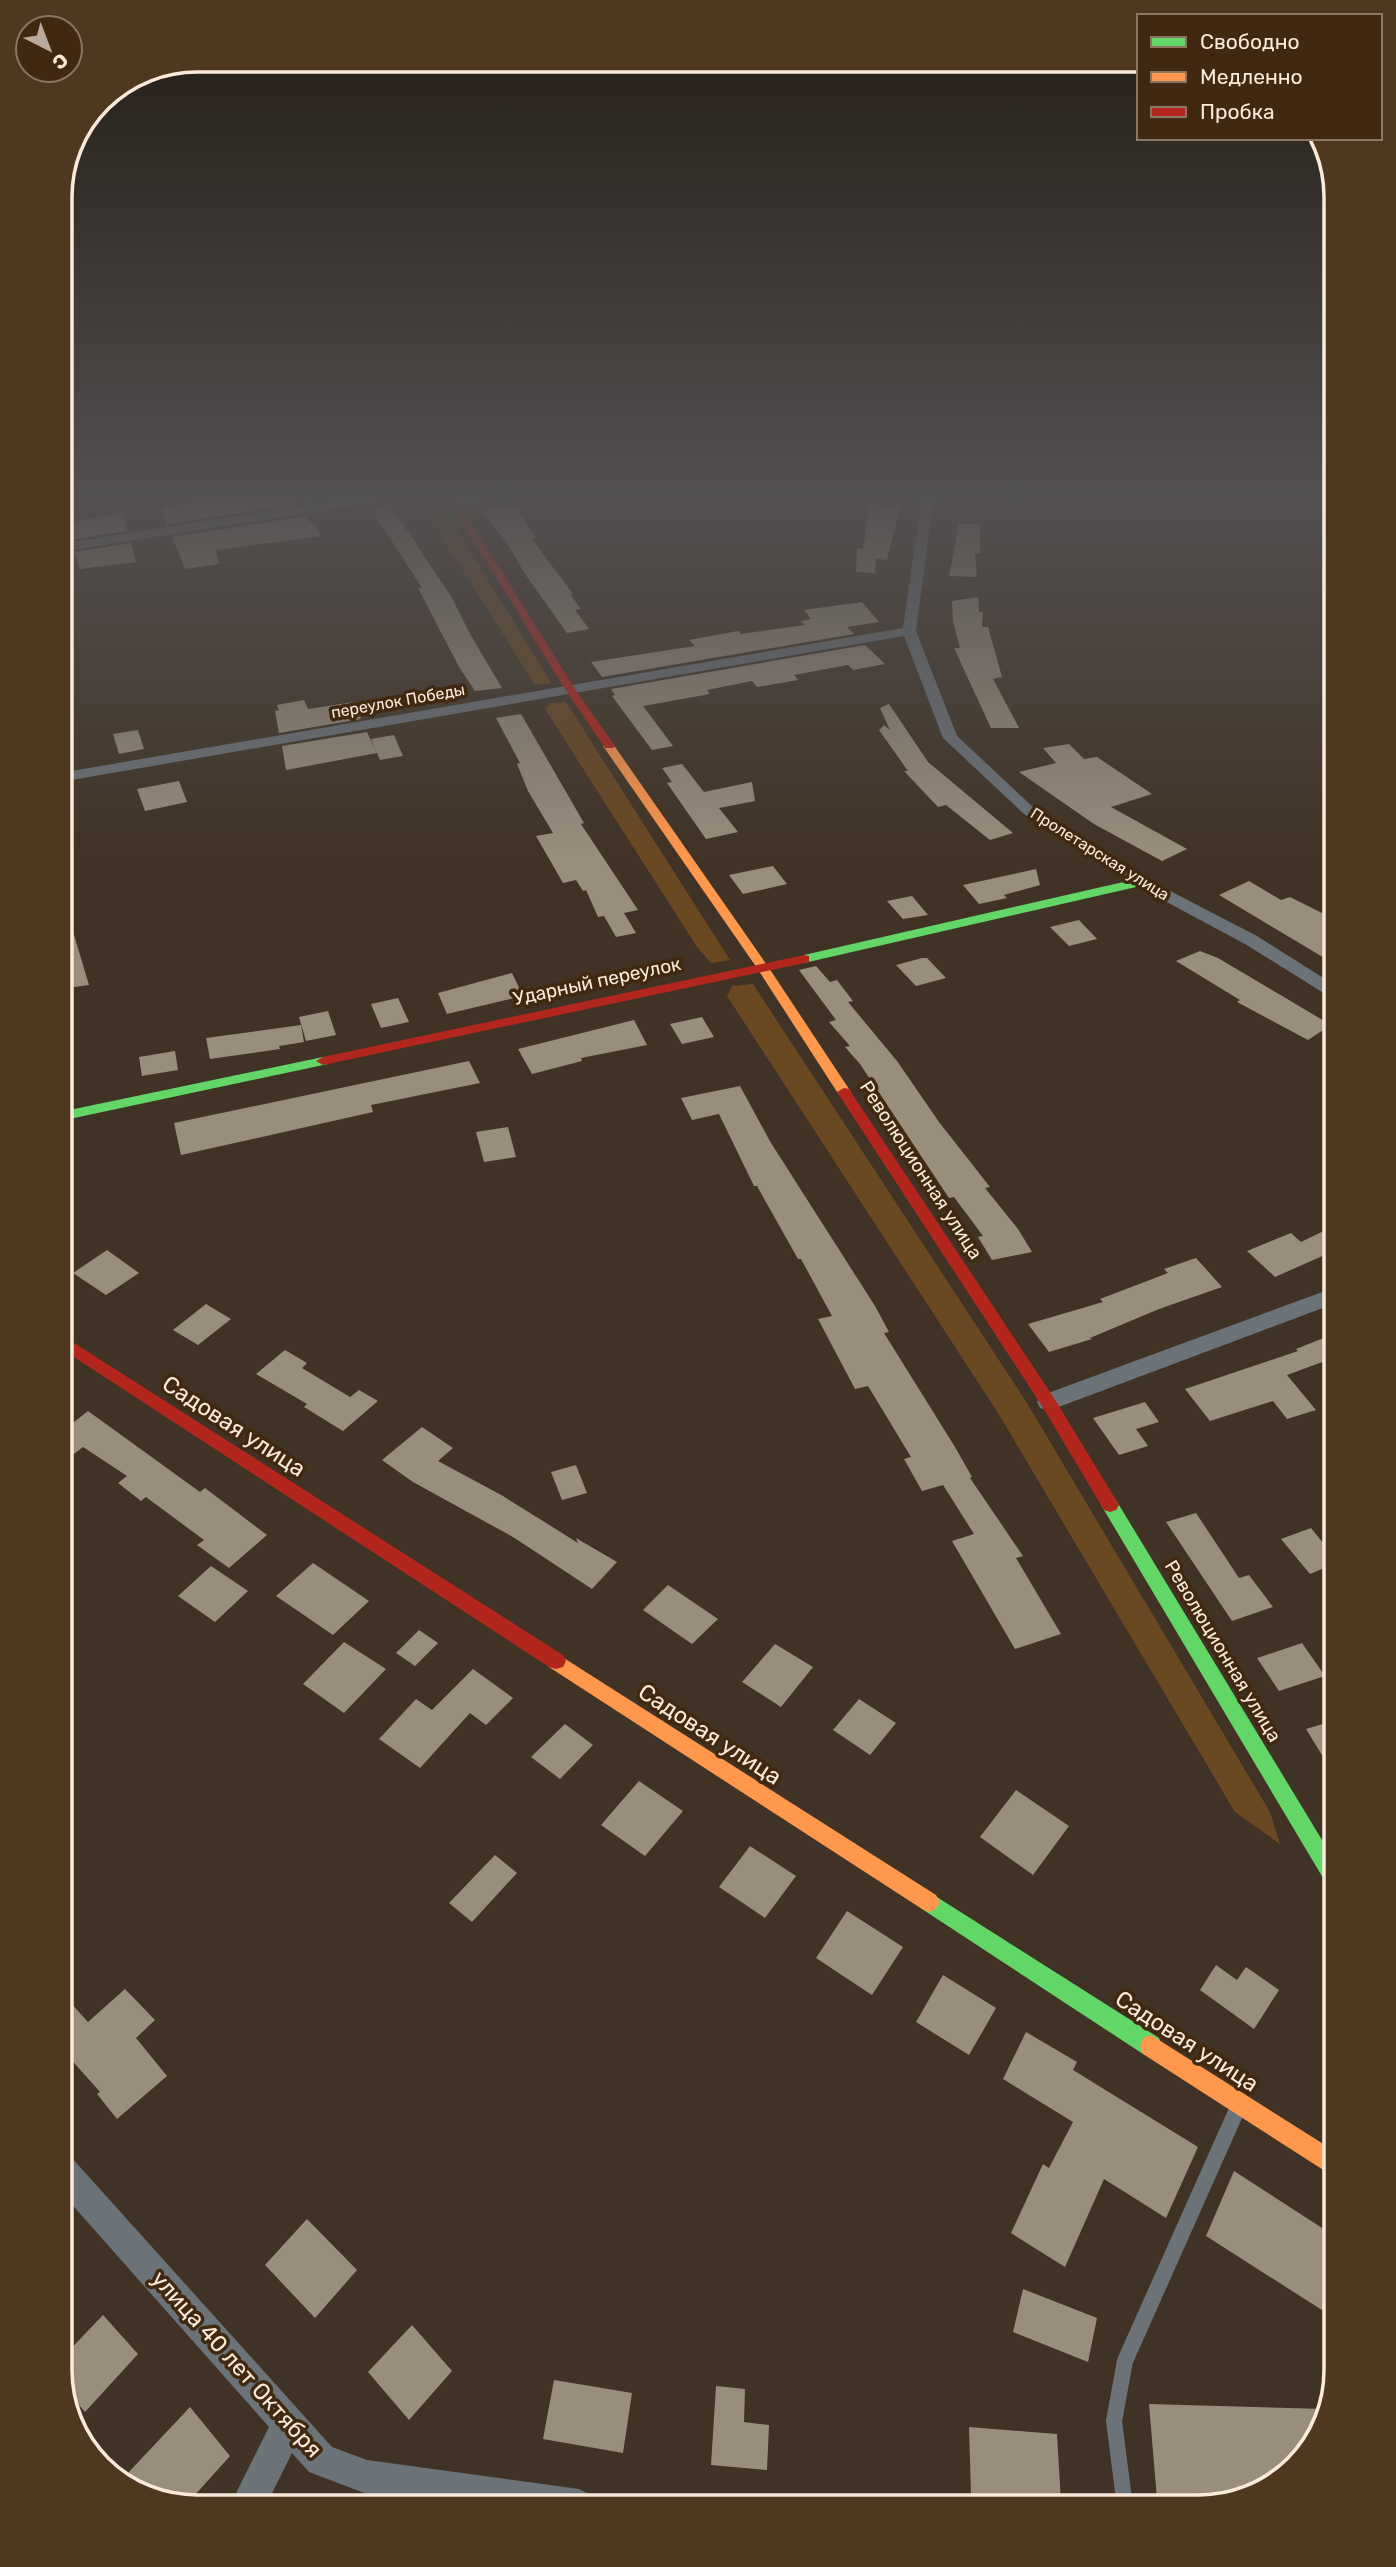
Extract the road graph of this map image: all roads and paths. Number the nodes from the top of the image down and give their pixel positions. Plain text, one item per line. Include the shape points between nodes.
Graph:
1 (524, 615) edge
2 (911, 615) edge
3 (909, 631) junction
4 (570, 689) junction
5 (72, 776) edge
6 (1141, 882) junction
7 (763, 968) junction
8 (1324, 986) edge
9 (72, 1114) edge
10 (1324, 1299) edge
11 (72, 1348) edge
12 (1048, 1402) junction
13 (1324, 1861) edge
14 (1240, 2103) junction
15 (1324, 2157) edge
16 (72, 2181) edge
17 (289, 2423) junction
18 (253, 2495) edge
19 (494, 2495) edge
20 (1123, 2495) edge

1 - 4 street, Революционная улица
2 - 3 street, Пролетарская улица
3 - 4 street, переулок Победы
3 - 6 street, Пролетарская улица via 950,738 1029,811
4 - 5 street, переулок Победы
4 - 7 street, Революционная улица
6 - 7 street, Ударный переулок
6 - 8 street, Пролетарская улица via 1251,940
7 - 9 street, Ударный переулок
7 - 12 street, Революционная улица
10 - 12 street
11 - 14 street, Садовая улица
12 - 13 street, Революционная улица
14 - 15 street, Садовая улица
14 - 20 lane via 1125,2361 1114,2421
16 - 17 street, улица 40 лет Октября
17 - 18 street
17 - 19 street, улица 40 лет Октября via 321,2460 367,2477

